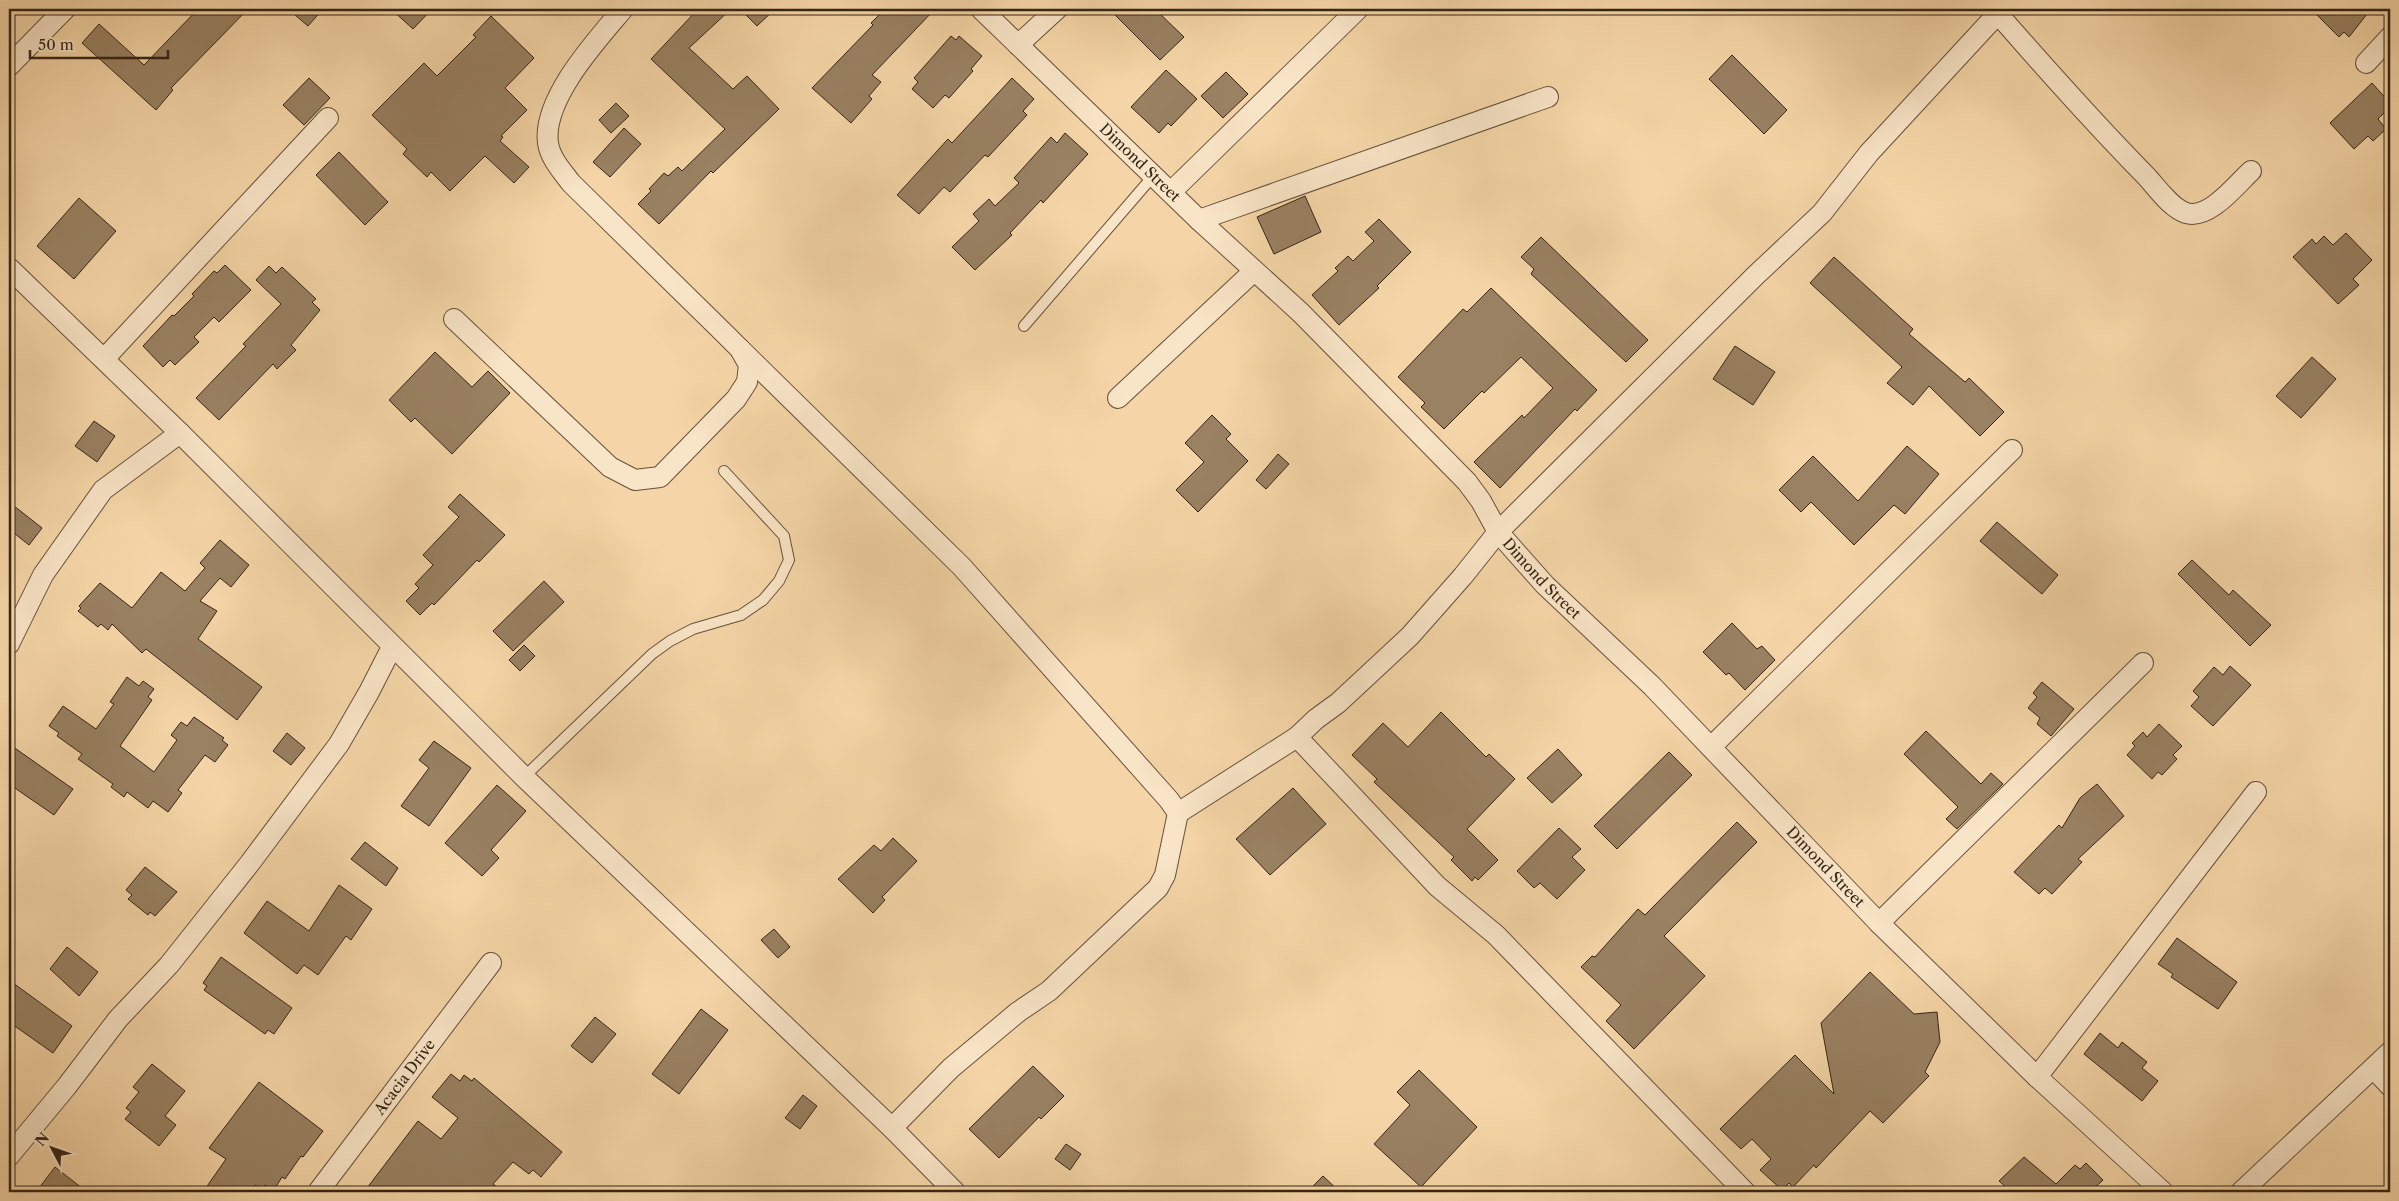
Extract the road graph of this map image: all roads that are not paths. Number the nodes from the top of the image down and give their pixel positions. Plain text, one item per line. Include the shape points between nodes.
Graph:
1 (66, 9) edge
2 (623, 9) edge
3 (981, 9) edge
4 (1057, 9) edge
5 (1358, 9) edge
6 (2000, 11) edge
7 (2390, 36) edge
8 (1018, 45) junction
9 (2366, 63) dead end
10 (9, 66) edge
11 (1548, 97) dead end
12 (328, 118) dead end
13 (2250, 171) dead end
14 (1154, 175) junction
15 (1172, 191) junction
16 (1199, 220) junction
17 (9, 268) edge
18 (1254, 270) junction
19 (454, 319) dead end
20 (1024, 326) dead end
21 (740, 349) junction
22 (104, 359) junction
23 (1118, 398) dead end
24 (180, 433) junction
25 (2012, 450) dead end
26 (724, 471) dead end
27 (1498, 532) junction
28 (9, 644) edge
29 (392, 647) junction
30 (2143, 663) dead end
31 (1297, 737) junction
32 (1712, 746) junction
33 (524, 777) junction
34 (2256, 792) dead end
35 (1178, 813) junction
36 (1879, 923) junction
37 (491, 963) dead end
38 (2390, 1052) edge
39 (2374, 1070) junction
40 (2037, 1077) junction
41 (2390, 1086) edge
42 (892, 1128) junction
43 (9, 1156) edge
44 (318, 1192) edge
45 (955, 1192) edge
46 (1745, 1192) edge
47 (2163, 1192) edge
48 (2242, 1192) edge

1 - 10 street
2 - 21 street via 582,58 561,92 550,119 548,143 556,164 571,183
3 - 8 street, Dimond Street
4 - 8 street
5 - 15 street
6 - 13 street via 2108,138 2186,213 2200,213 2216,205
6 - 27 street via 1869,153 1802,234 1756,275
7 - 9 street
8 - 14 street, Dimond Street
11 - 16 street
12 - 22 street
14 - 15 street, Dimond Street
14 - 20 lane
15 - 16 street, Dimond Street
16 - 18 street, Dimond Street
17 - 22 street
18 - 23 street
18 - 27 street, Dimond Street via 1301,313 1467,482
19 - 21 street via 610,467 635,480 660,477 736,399 747,382 749,365
21 - 35 street via 962,567
22 - 24 street
24 - 28 street via 104,490 43,575
24 - 29 street
25 - 32 street
26 - 33 lane via 784,536 789,560 779,581 763,600 741,615 692,629 652,654
27 - 31 street via 1410,636
27 - 32 street, Dimond Street via 1545,585
29 - 33 street
29 - 43 street via 339,744 250,863 170,965 118,1019
30 - 36 street
31 - 35 street
31 - 46 street via 1437,886 1496,935
32 - 36 street, Dimond Street
33 - 42 street
34 - 40 street
35 - 42 street via 1165,875 1158,888 1049,991 1018,1012 951,1068
36 - 40 street, Dimond Street
37 - 44 street, Acacia Drive
38 - 39 street
39 - 41 street
39 - 48 street
40 - 47 street, Dimond Street
42 - 45 street

